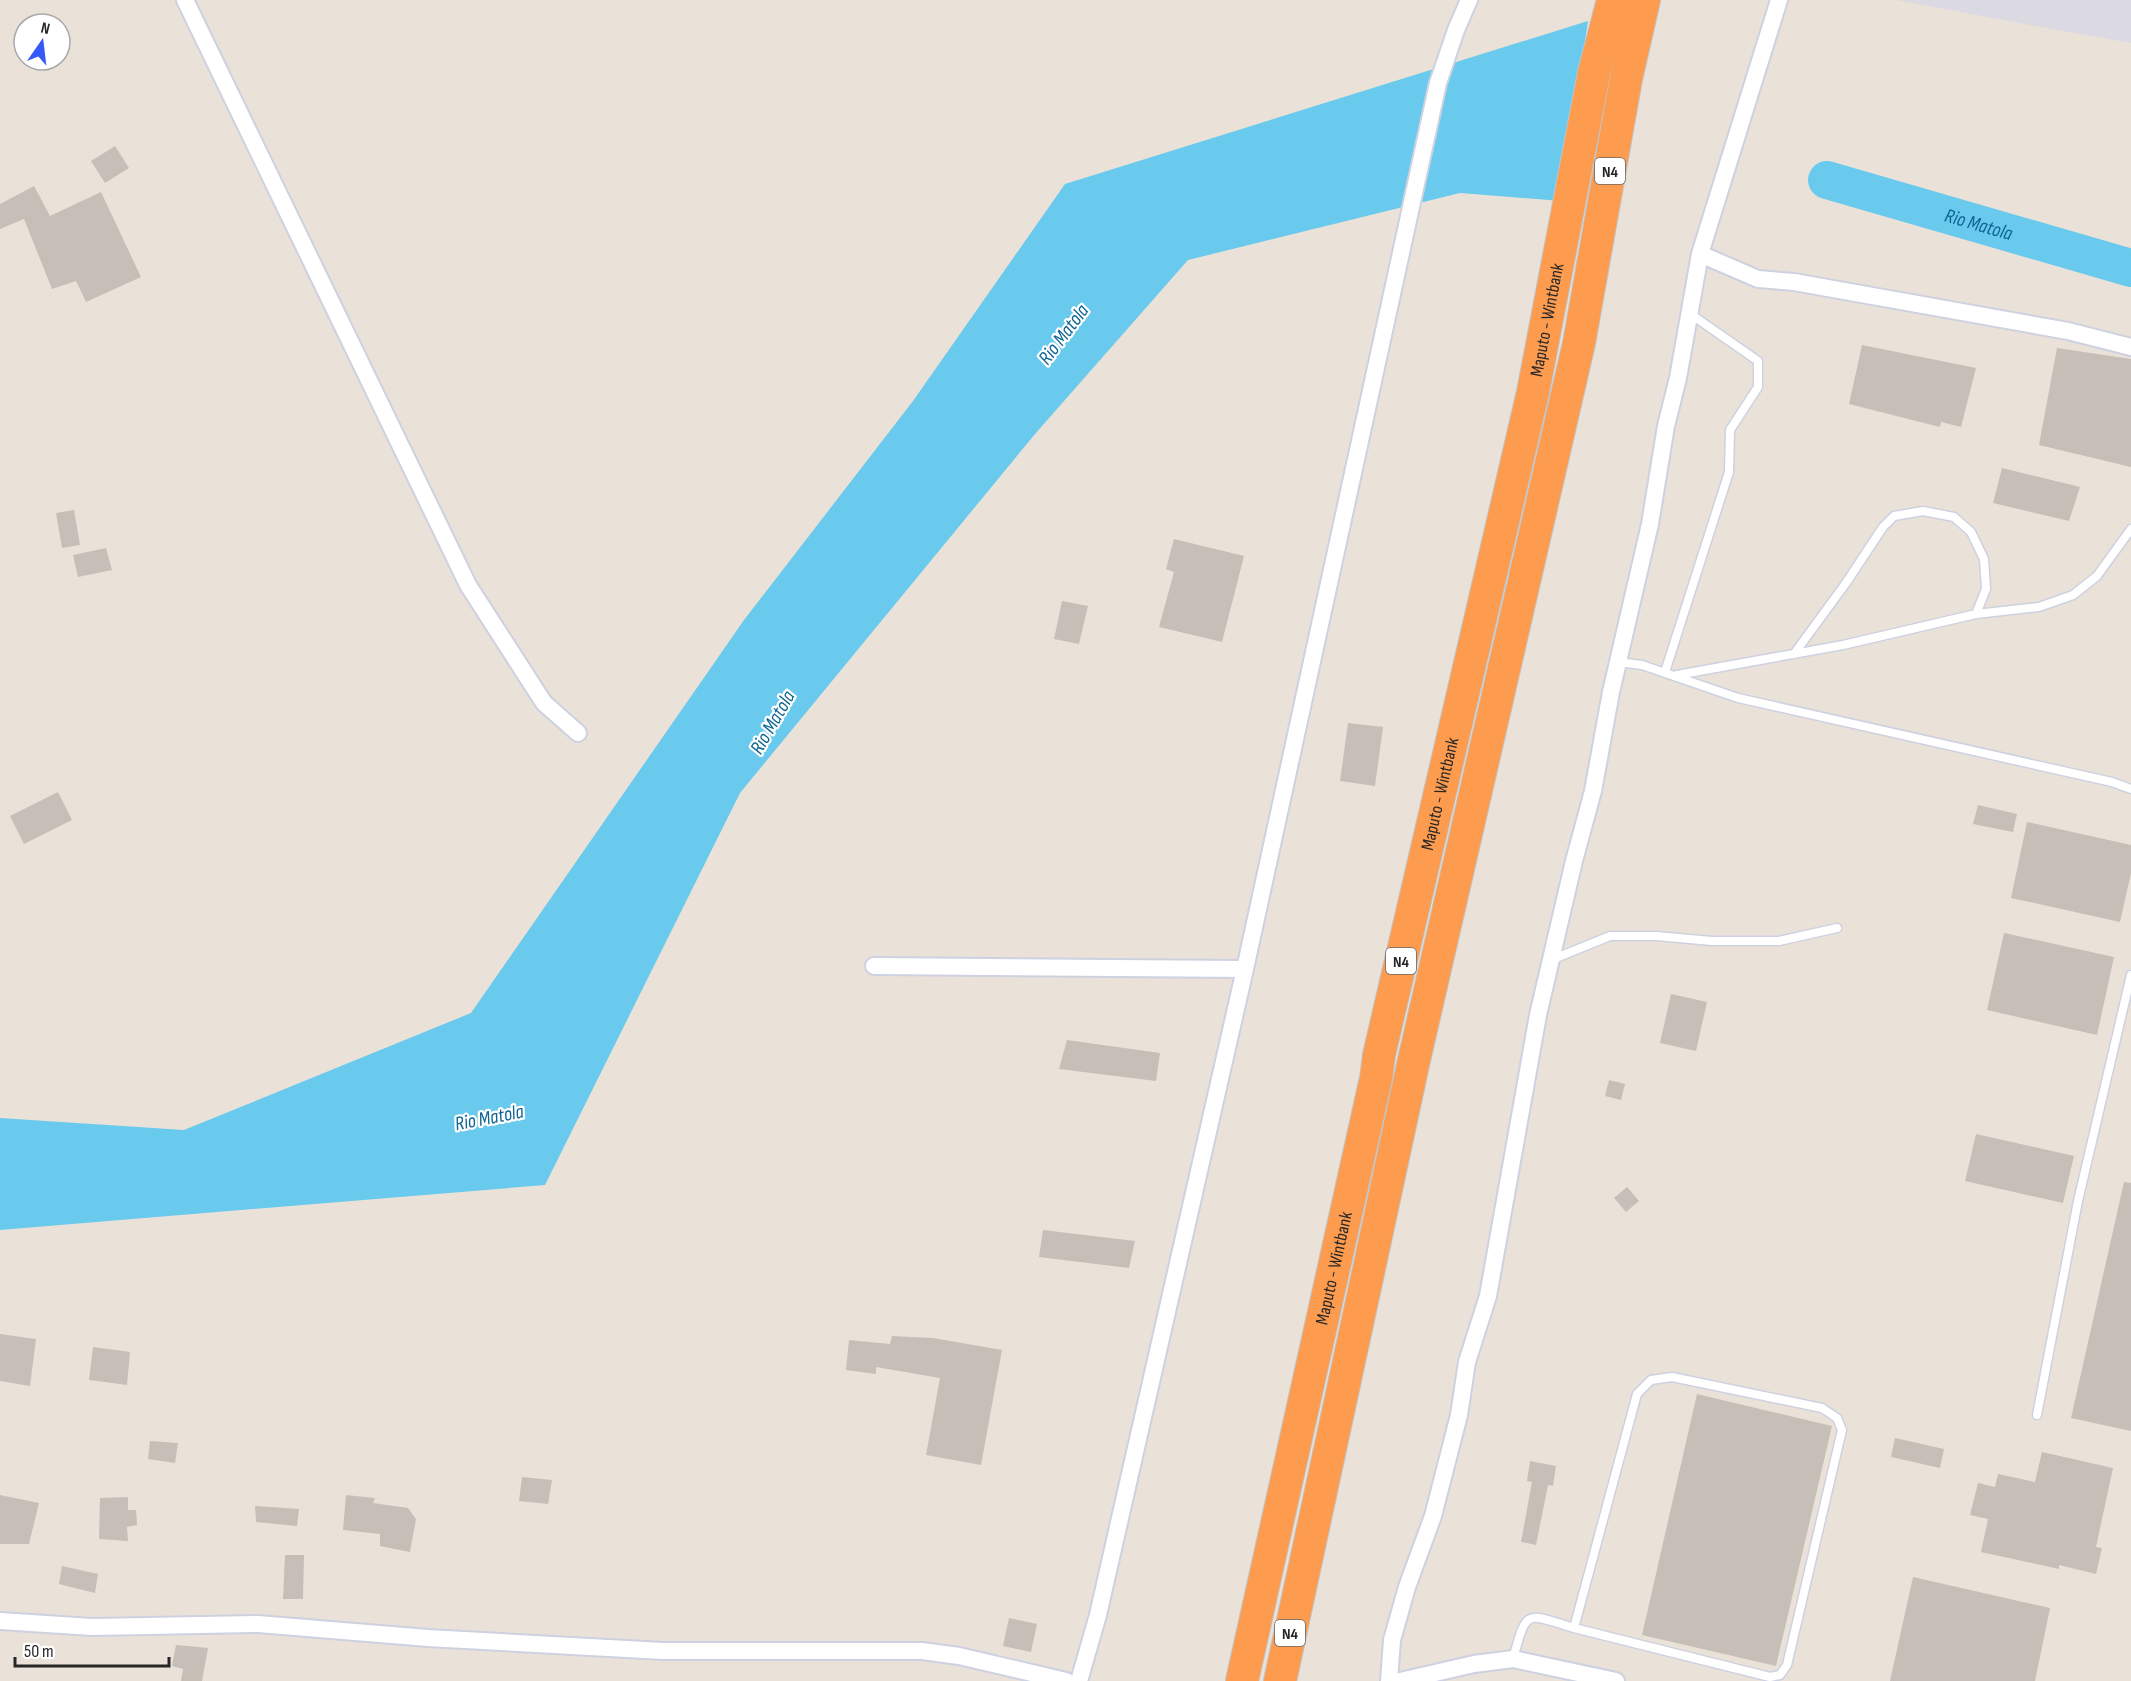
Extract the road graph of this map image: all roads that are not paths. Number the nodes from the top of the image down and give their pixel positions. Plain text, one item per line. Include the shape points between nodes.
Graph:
1 (185, 0) edge
2 (1469, 0) edge
3 (1613, 0) edge
4 (1644, 0) edge
5 (1779, 0) edge
6 (1700, 254) junction
7 (1688, 313) junction
8 (2131, 347) edge
9 (2131, 529) edge
10 (1976, 614) junction
11 (1794, 654) junction
12 (1618, 662) junction
13 (1665, 672) junction
14 (1677, 675) junction
15 (578, 733) dead end
16 (2131, 789) edge
17 (1837, 928) dead end
18 (1551, 960) junction
19 (874, 966) dead end
20 (1245, 969) junction
21 (2131, 975) edge
22 (2037, 1415) dead end
23 (0, 1621) edge
24 (1574, 1628) junction
25 (1513, 1659) junction
26 (1066, 1681) edge
27 (1079, 1681) edge
28 (1242, 1681) edge
29 (1280, 1681) edge
30 (1389, 1681) edge
31 (1400, 1681) edge
32 (1616, 1681) edge

1 - 15 street via 468,585 544,703
2 - 20 street via 1438,83
3 - 28 highway, Maputo - Wintbank / N4 via 1594,73 1533,392 1380,1055
4 - 29 highway, Maputo - Wintbank / N4 via 1579,343 1414,1060
5 - 6 street
6 - 7 street
6 - 8 street via 1758,279 1794,282
7 - 12 street via 1650,524
7 - 13 lane via 1758,361 1758,387 1730,430 1729,472
9 - 10 lane via 2097,576 2073,595 2039,607
10 - 11 lane
10 - 11 lane via 1986,590 1984,559 1971,532 1954,517 1923,511 1894,516
11 - 14 lane
12 - 13 lane
12 - 18 street via 1593,791
13 - 14 lane
14 - 16 lane via 1738,698
17 - 18 lane via 1779,941 1610,936
18 - 30 street via 1488,1296 1467,1362 1459,1415 1433,1516 1392,1640
19 - 20 street
20 - 27 street
21 - 22 lane via 2078,1201
23 - 26 street via 92,1627 258,1624 663,1651 922,1652 959,1656
24 - 24 lane via 1637,1394 1652,1380 1672,1377 1821,1408 1837,1418 1842,1430 1787,1665 1780,1675 1770,1677
24 - 25 lane via 1536,1616 1528,1619 1522,1626
25 - 31 street
25 - 32 street

